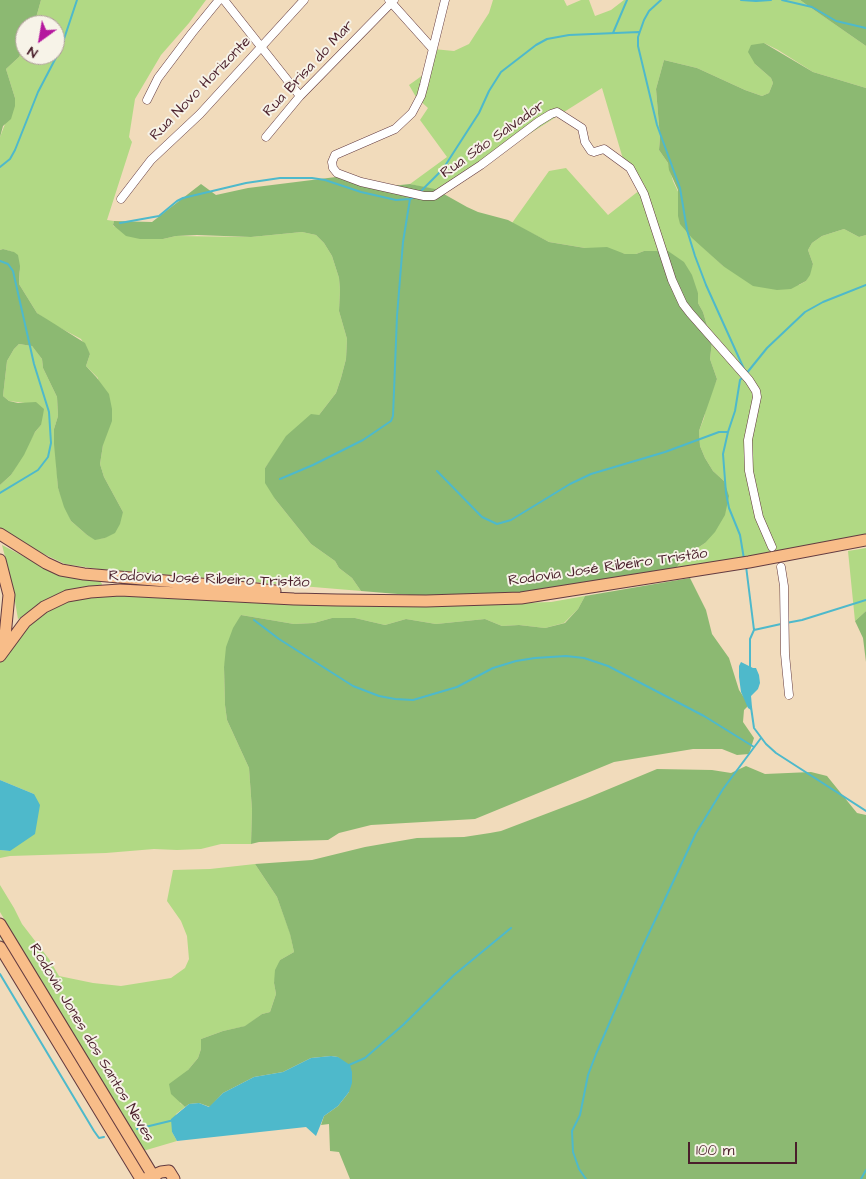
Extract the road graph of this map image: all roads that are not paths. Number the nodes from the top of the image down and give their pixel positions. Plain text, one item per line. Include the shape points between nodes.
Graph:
1 (219, 0) edge
2 (224, 0) edge
3 (304, 0) edge
4 (445, 0) edge
5 (392, 1) edge
6 (262, 45) junction
7 (432, 48) junction
8 (300, 96) junction
9 (147, 100) dead end
10 (266, 137) dead end
11 (121, 199) dead end
12 (0, 534) edge
13 (866, 540) edge
14 (772, 547) dead end
15 (0, 560) edge
16 (781, 567) dead end
17 (322, 600) junction
18 (0, 648) edge
19 (0, 656) edge
20 (790, 695) dead end
21 (0, 924) edge
22 (0, 947) edge
23 (151, 1178) edge
24 (141, 1179) edge
25 (174, 1179) edge

1 - 9 street via 158,78
2 - 6 street
3 - 6 street, Rua Novo Horizonte
4 - 7 street
5 - 7 street
5 - 8 street, Rua Brisa do Mar
6 - 8 street
6 - 11 street, Rua Novo Horizonte via 200,114 150,160
7 - 14 street, Rua São Salvador via 421,96 409,116 389,133 336,155 333,168 337,173 361,182 430,197 440,194 554,113 582,128 588,148 594,152 601,148 630,168 648,204 683,304 757,392 749,432 748,459 758,512
8 - 10 street, Rua Brisa do Mar
12 - 17 main road, Rodovia José Ribeiro Tristão via 61,570 247,588
13 - 17 main road, Rodovia José Ribeiro Tristão via 534,597
15 - 18 main road via 9,595 5,636
16 - 20 street
17 - 19 main road, Rodovia José Ribeiro Tristão via 120,590 67,596 44,607 25,622
21 - 23 main road, Rodovia Jones dos Santos Neves
22 - 24 main road, Rodovia Jones dos Santos Neves
23 - 25 main road via 169,1171

